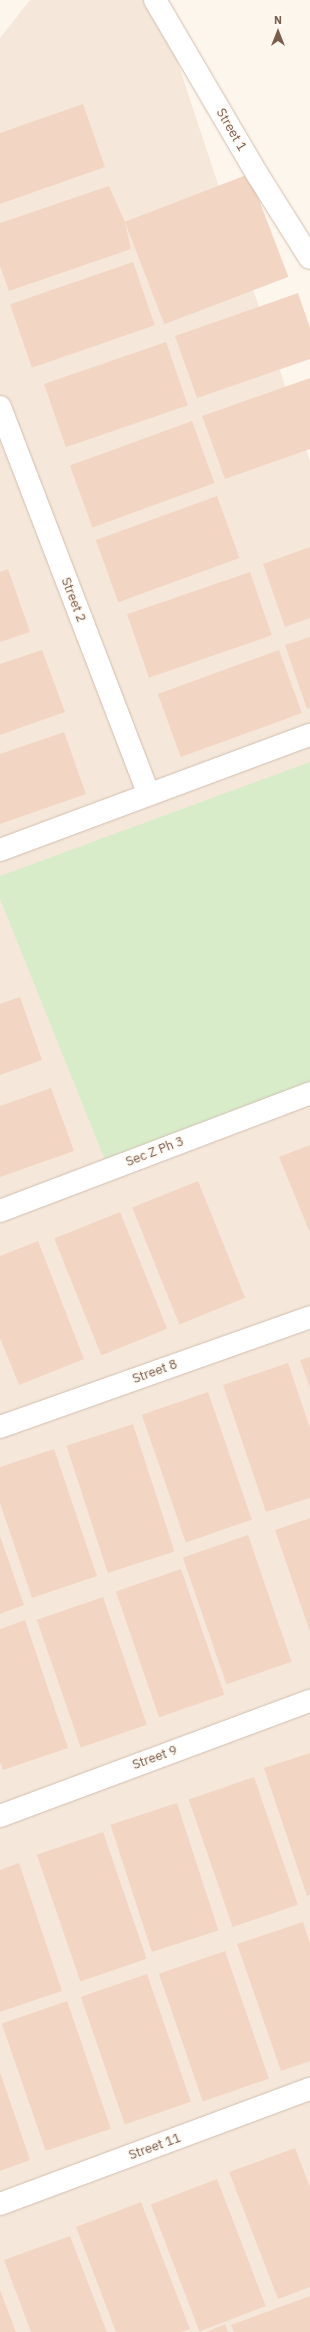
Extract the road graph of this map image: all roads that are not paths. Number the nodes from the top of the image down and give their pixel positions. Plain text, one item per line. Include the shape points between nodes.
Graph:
1 (155, 0) edge
2 (310, 258) edge
3 (0, 407) edge
4 (310, 735) edge
5 (148, 793) junction
6 (0, 850) edge
7 (310, 1093) edge
8 (0, 1211) edge
9 (310, 1317) edge
10 (0, 1427) edge
11 (310, 1701) edge
12 (0, 1816) edge
13 (310, 2089) edge
14 (0, 2204) edge

1 - 2 street, Street 1 via 257,174
3 - 5 street, Street 2
4 - 5 street
5 - 6 street
7 - 8 street, Sec Z Ph 3
9 - 10 street, Street 8
11 - 12 street, Street 9
13 - 14 street, Street 11

